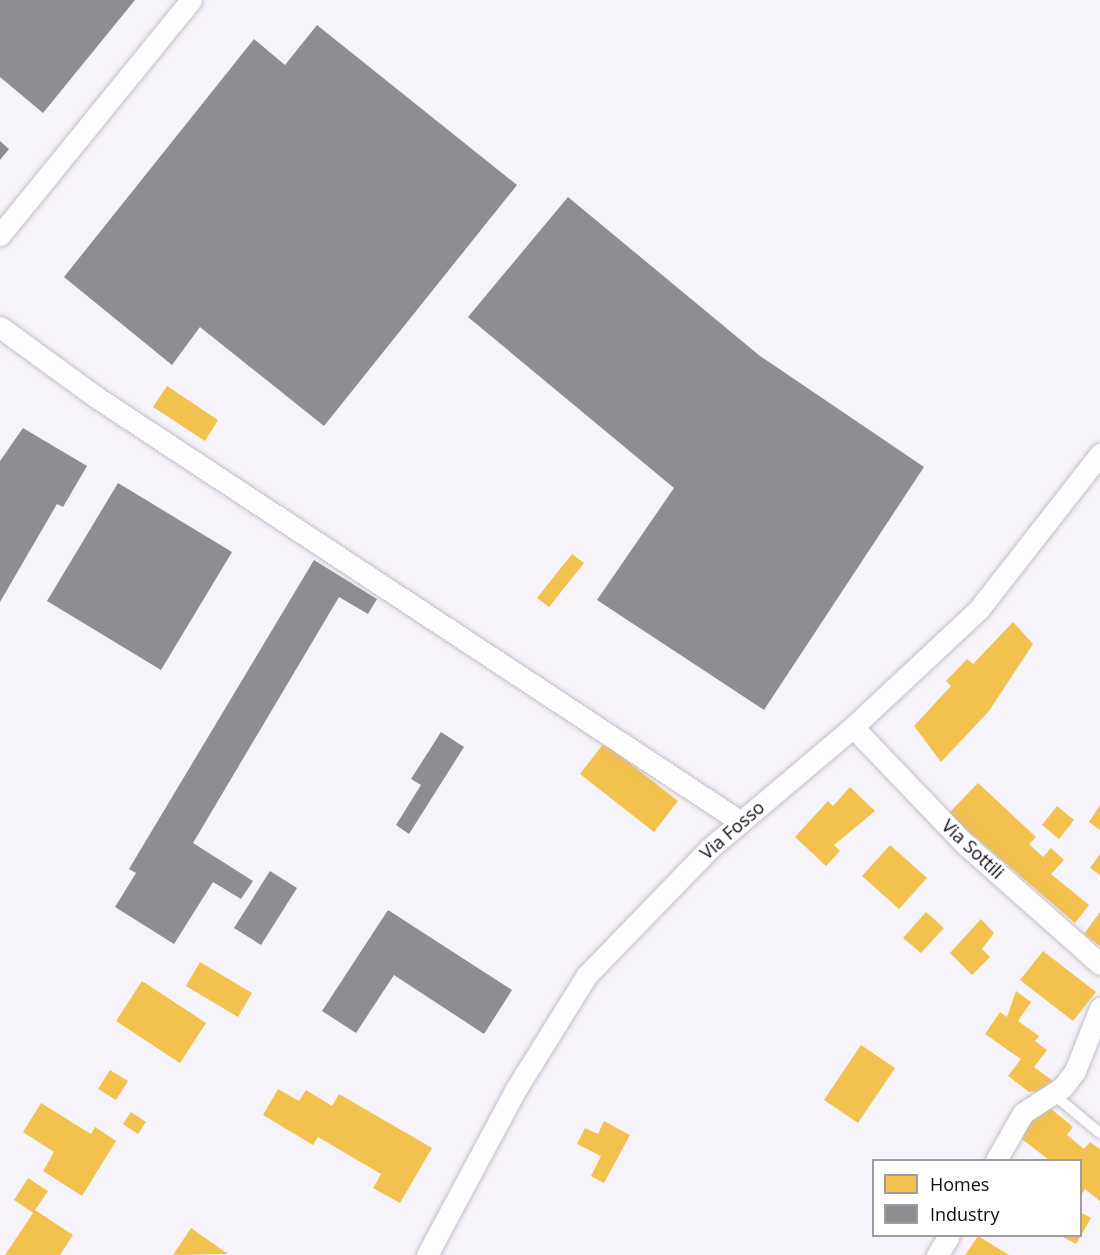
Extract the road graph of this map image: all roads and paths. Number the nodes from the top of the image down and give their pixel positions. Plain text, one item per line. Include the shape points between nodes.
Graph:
1 (191, 0) edge
2 (0, 235) edge
3 (0, 327) edge
4 (1100, 454) edge
5 (853, 727) junction
6 (741, 822) junction
7 (1100, 964) edge
8 (1100, 1008) edge
9 (1053, 1094) junction
10 (1100, 1133) edge
11 (997, 1159) edge
12 (948, 1237) edge
13 (427, 1255) edge
14 (937, 1255) edge

1 - 2 street
3 - 6 street via 96,397
4 - 5 street, Via Fosso via 979,609
5 - 6 street, Via Fosso
5 - 7 street, Via Sottili via 965,844
6 - 13 street, Via Fosso via 587,975 516,1089
8 - 9 street via 1075,1071
9 - 10 lane
9 - 11 street via 1023,1113
12 - 14 street

